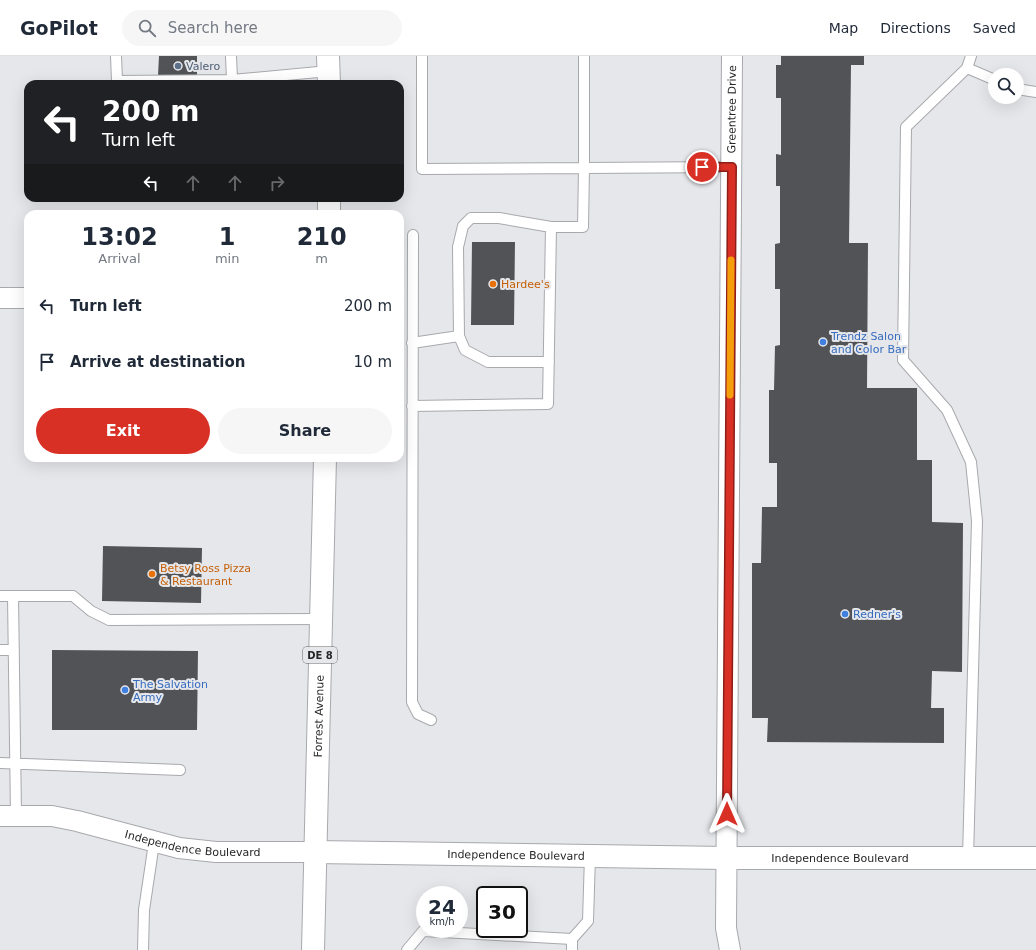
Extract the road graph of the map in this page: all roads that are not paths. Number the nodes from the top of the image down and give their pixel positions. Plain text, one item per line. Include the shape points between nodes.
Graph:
1 (116, 56) edge
2 (231, 56) edge
3 (422, 56) edge
4 (584, 56) edge
5 (732, 56) edge
6 (971, 56) edge
7 (967, 68) junction
8 (329, 70) edge
9 (988, 77) edge
10 (117, 80) edge
11 (232, 80) joint
12 (1024, 90) edge
13 (1036, 92) edge
14 (732, 167) junction
15 (584, 168) junction
16 (551, 228) junction
17 (413, 235) dead end
18 (0, 298) edge
19 (24, 298) edge
20 (459, 336) junction
21 (412, 343) junction
22 (549, 362) junction
23 (412, 406) junction
24 (325, 462) edge
25 (0, 596) edge
26 (14, 596) junction
27 (321, 619) junction
28 (0, 650) edge
29 (14, 650) junction
30 (431, 720) dead end
31 (0, 763) edge
32 (15, 763) junction
33 (180, 770) dead end
34 (8, 816) edge
35 (154, 843) junction
36 (314, 852) junction
37 (590, 856) junction
38 (726, 858) junction
39 (968, 858) junction
40 (1036, 858) edge
41 (572, 939) junction
42 (143, 950) edge
43 (312, 950) edge
44 (407, 950) edge
45 (572, 950) edge
46 (730, 950) edge

1 - 10 lane
2 - 11 lane
3 - 15 lane via 422,169
4 - 15 lane
5 - 14 street, Greentree Drive
6 - 7 lane
7 - 9 lane
7 - 39 lane via 906,126 903,360 947,410 972,462 977,521
8 - 11 lane
12 - 13 lane
14 - 15 lane
14 - 38 street, Greentree Drive
15 - 16 lane via 583,227
16 - 20 lane via 499,218 471,218 463,226 458,247
16 - 22 lane
17 - 21 lane
18 - 19 street
20 - 21 lane
20 - 22 lane via 465,350 488,362
21 - 23 lane
22 - 23 lane via 548,404
23 - 30 lane via 412,702 418,714
24 - 27 main road, Forrest Avenue / DE 8
25 - 26 lane
26 - 27 lane via 73,596 91,611 109,620
26 - 29 lane
27 - 36 main road, Forrest Avenue / DE 8
28 - 29 lane
29 - 32 lane
31 - 32 lane
32 - 33 lane
32 - 34 lane
34 - 35 street, Independence Boulevard via 52,816 78,820
35 - 36 street, Independence Boulevard via 216,852
35 - 42 lane via 144,910
36 - 37 main road, Independence Boulevard
36 - 43 main road, Forrest Avenue / DE 8
37 - 38 main road, Independence Boulevard
37 - 41 lane via 588,921
38 - 39 main road, Independence Boulevard
38 - 46 street, Greentree Drive via 726,928
39 - 40 main road, Independence Boulevard
41 - 44 lane via 423,931
41 - 45 lane

